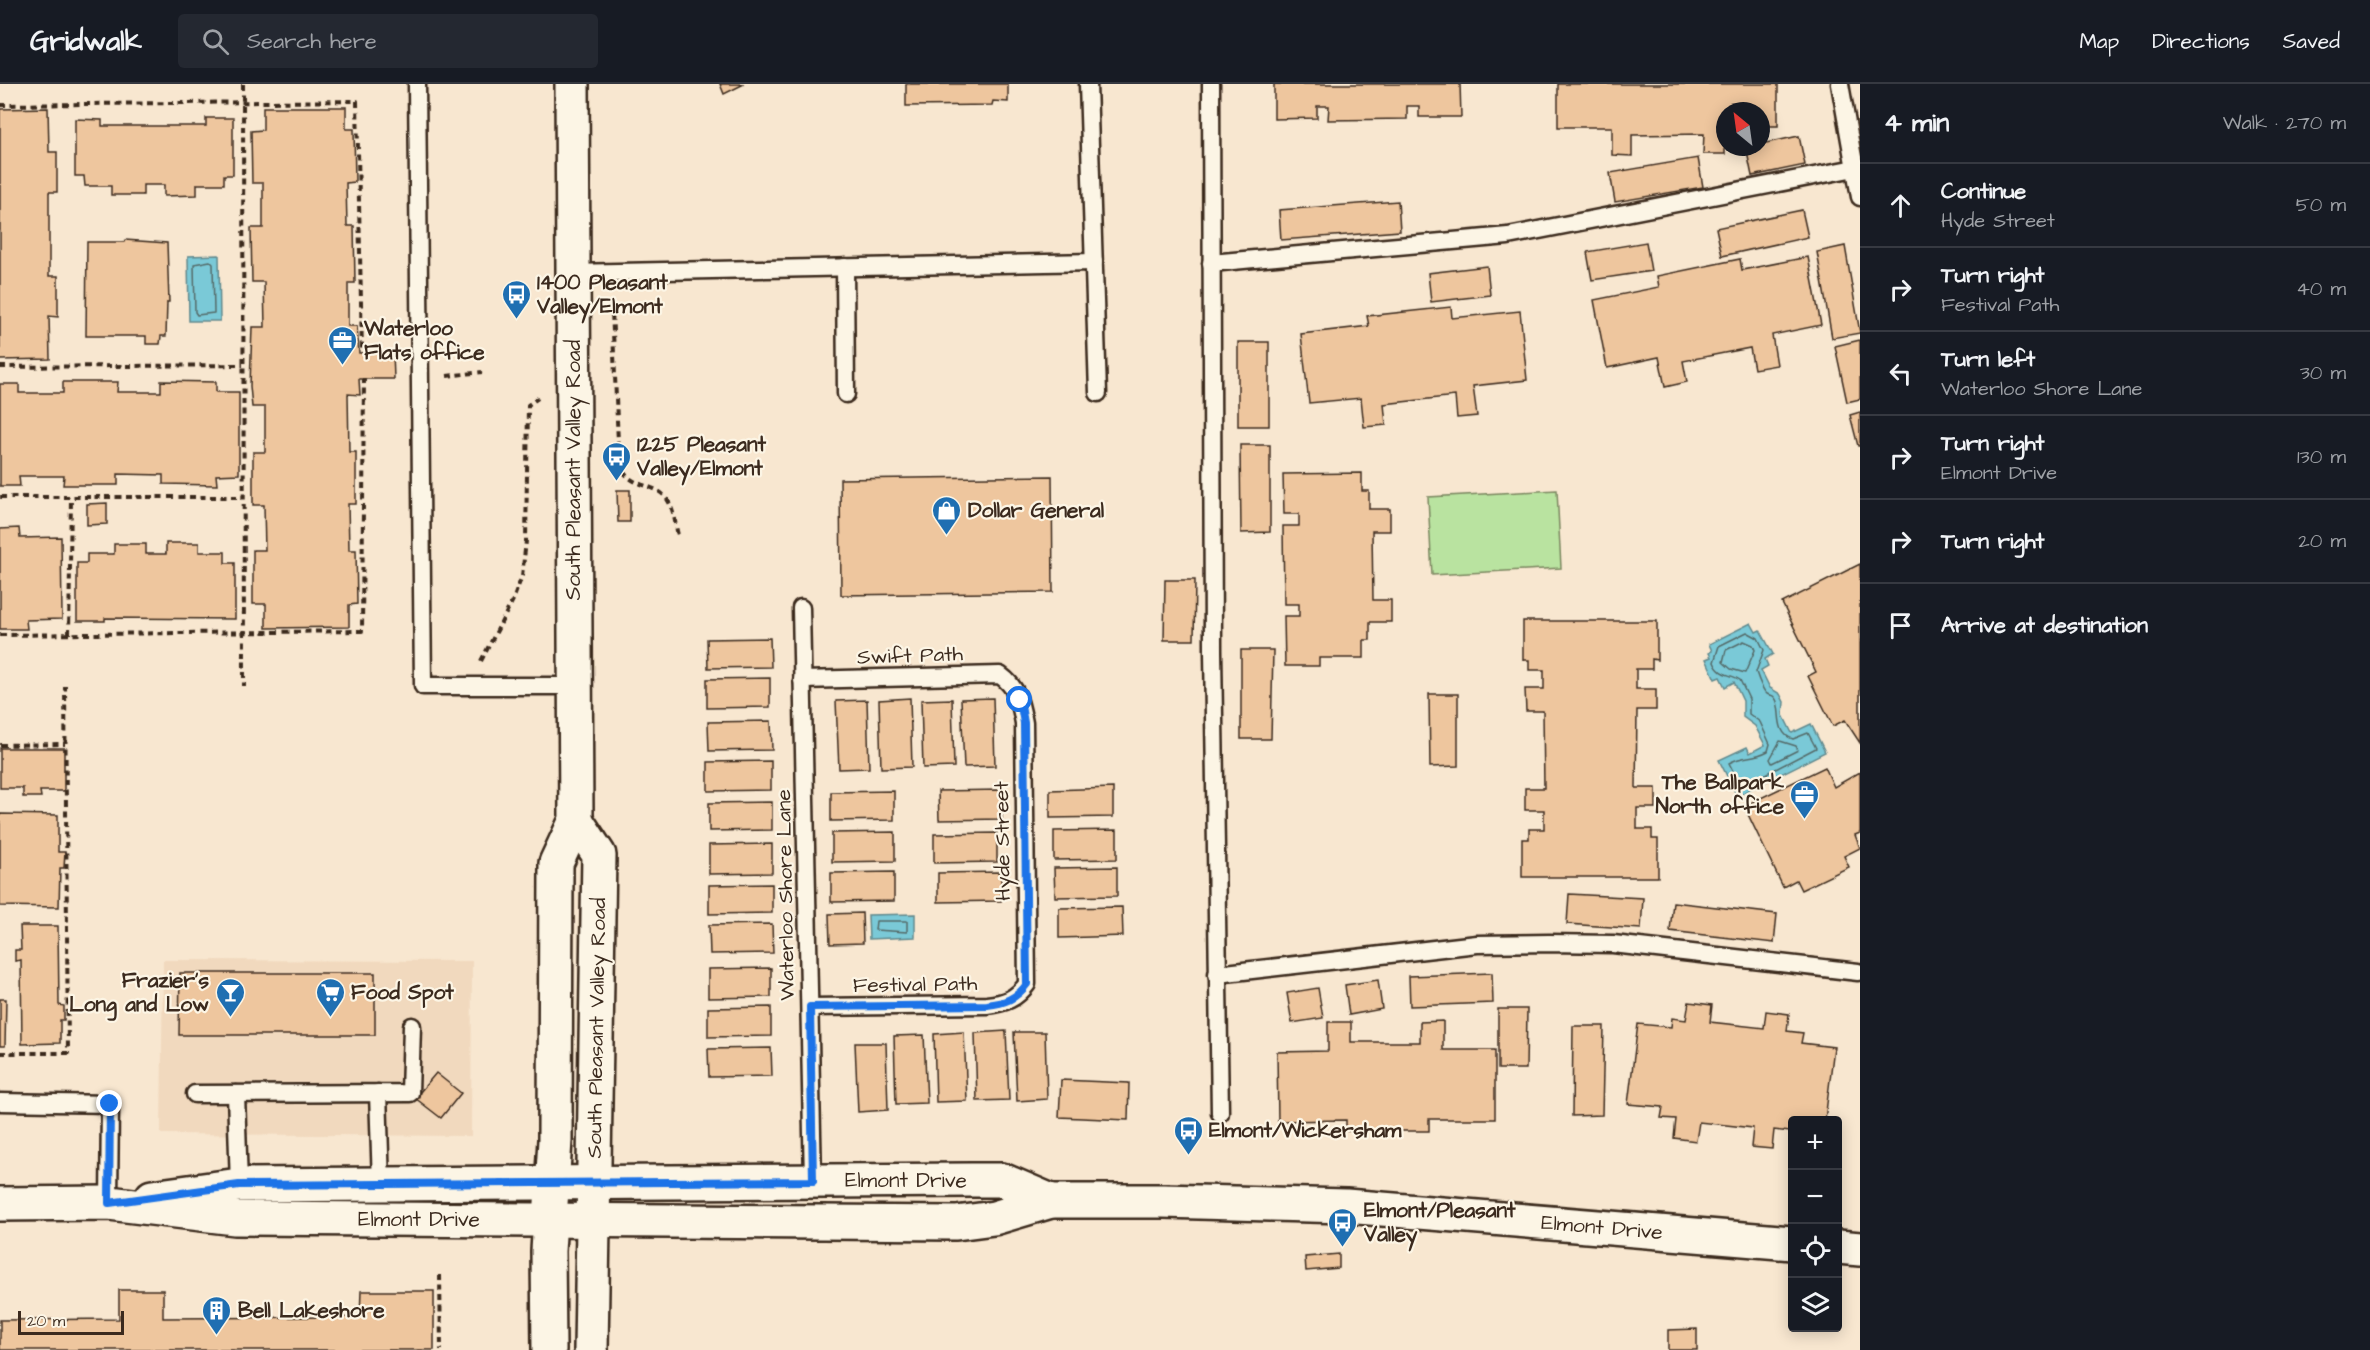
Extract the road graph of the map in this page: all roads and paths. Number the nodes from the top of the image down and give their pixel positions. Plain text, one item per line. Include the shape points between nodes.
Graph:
1 (243, 84) edge
2 (417, 84) edge
3 (572, 84) edge
4 (1088, 84) edge
5 (1211, 84) edge
6 (1840, 84) edge
7 (243, 102) junction
8 (0, 105) edge
9 (1857, 168) edge
10 (1860, 197) edge
11 (1094, 262) junction
12 (1211, 263) junction
13 (845, 267) junction
14 (571, 273) junction
15 (362, 353) dead end
16 (243, 365) junction
17 (0, 367) edge
18 (573, 373) junction
19 (364, 378) dead end
20 (1098, 393) dead end
21 (846, 394) dead end
22 (0, 497) edge
23 (71, 497) junction
24 (244, 497) junction
25 (678, 535) dead end
26 (801, 608) dead end
27 (245, 633) junction
28 (0, 634) edge
29 (69, 634) junction
30 (480, 662) dead end
31 (802, 680) junction
32 (1014, 685) joint
33 (65, 686) dead end
34 (244, 686) dead end
35 (574, 686) junction
36 (65, 744) junction
37 (0, 745) edge
38 (576, 820) junction
39 (1859, 973) edge
40 (1217, 974) junction
41 (1018, 995) joint
42 (810, 1007) junction
43 (412, 1026) dead end
44 (0, 1053) edge
45 (378, 1093) junction
46 (195, 1094) dead end
47 (236, 1094) junction
48 (0, 1102) edge
49 (1220, 1113) dead end
50 (972, 1180) junction
51 (813, 1181) junction
52 (554, 1182) junction
53 (593, 1182) junction
54 (381, 1184) junction
55 (239, 1185) junction
56 (1051, 1201) junction
57 (0, 1203) edge
58 (109, 1203) junction
59 (551, 1219) junction
60 (594, 1219) junction
61 (956, 1223) junction
62 (1788, 1243) edge
63 (1842, 1247) edge
64 (1860, 1249) edge
65 (440, 1275) dead end
66 (441, 1350) edge
67 (549, 1350) edge
68 (591, 1350) edge

1 - 7 path
2 - 35 lane via 423,686
3 - 14 street, South Pleasant Valley Road
4 - 11 lane
5 - 12 lane
6 - 9 lane
7 - 8 path
7 - 15 path via 357,101
7 - 16 path
9 - 10 lane
9 - 12 lane via 1508,236
11 - 13 lane
11 - 20 lane
12 - 40 lane
13 - 14 lane
13 - 21 lane
14 - 18 street, South Pleasant Valley Road
14 - 25 path via 612,310 619,464 623,474 661,492 668,500
16 - 17 path
16 - 24 path
18 - 30 path via 528,405 522,576
18 - 35 street, South Pleasant Valley Road
19 - 27 path via 362,631
22 - 23 path
23 - 24 path
23 - 29 path
24 - 27 path
26 - 31 lane, Waterloo Shore Lane
27 - 29 path
27 - 34 path
28 - 29 path
31 - 32 lane, Swift Path via 1000,675
31 - 42 lane, Waterloo Shore Lane
32 - 41 lane, Hyde Street via 1024,723 1027,984
33 - 36 path
35 - 38 street, South Pleasant Valley Road
36 - 37 path
36 - 44 path via 68,1053
38 - 52 street, South Pleasant Valley Road via 556,863
38 - 53 street, South Pleasant Valley Road via 598,855
39 - 40 lane via 1613,944 1477,944
40 - 49 lane
41 - 42 lane, Festival Path via 987,1005
42 - 51 lane, Waterloo Shore Lane
43 - 45 lane via 410,1093
45 - 47 lane
45 - 54 lane
46 - 47 lane
47 - 55 lane
48 - 58 lane via 110,1104
50 - 51 street, Elmont Drive
50 - 56 street, Elmont Drive via 1002,1180
50 - 61 street via 980,1182 986,1192 987,1206 979,1218
51 - 53 street, Elmont Drive
52 - 53 street, Elmont Drive
52 - 54 street, Elmont Drive
52 - 59 street, South Pleasant Valley Road
53 - 60 street, South Pleasant Valley Road
54 - 55 street, Elmont Drive
55 - 58 street, Elmont Drive
56 - 61 street, Elmont Drive via 994,1218
56 - 62 street, Elmont Drive via 1346,1206
57 - 58 street, Elmont Drive
58 - 59 street, Elmont Drive via 235,1218
59 - 60 street, Elmont Drive
59 - 67 street, South Pleasant Valley Road
60 - 61 street, Elmont Drive
60 - 68 street, South Pleasant Valley Road
63 - 64 street
65 - 66 path

